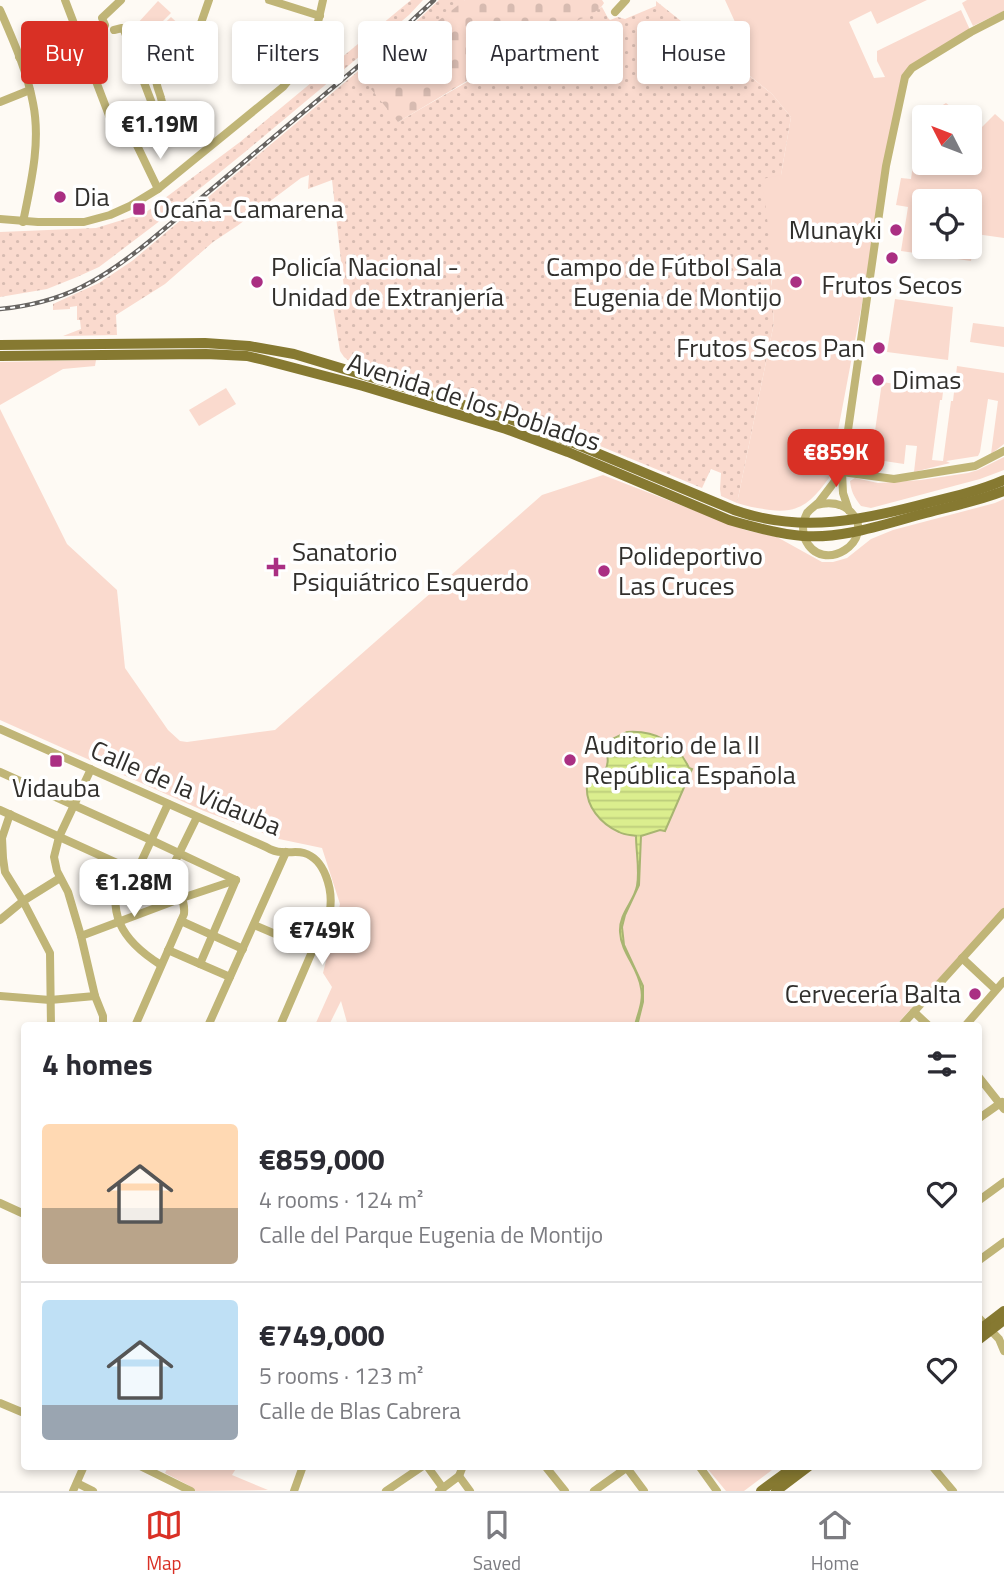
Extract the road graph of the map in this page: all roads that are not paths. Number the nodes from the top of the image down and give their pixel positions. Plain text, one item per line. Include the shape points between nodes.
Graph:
1 (65, 0) edge
2 (121, 0) edge
3 (209, 0) edge
4 (269, 0) edge
5 (323, 0) edge
6 (626, 0) edge
7 (0, 10) edge
8 (615, 12) dead end
9 (1004, 15) edge
10 (320, 16) junction
11 (73, 21) edge
12 (103, 21) edge
13 (114, 30) dead end
14 (19, 57) joint
15 (96, 84) edge
16 (30, 90) junction
17 (0, 102) edge
18 (145, 125) junction
19 (158, 189) junction
20 (0, 219) edge
21 (23, 222) junction
22 (0, 225) edge
23 (0, 345) edge
24 (0, 356) edge
25 (1004, 451) edge
26 (842, 472) junction
27 (1004, 480) edge
28 (1004, 491) edge
29 (816, 505) junction
30 (849, 510) junction
31 (804, 524) junction
32 (857, 526) junction
33 (804, 536) junction
34 (0, 729) edge
35 (91, 769) junction
36 (0, 772) edge
37 (168, 804) junction
38 (74, 805) junction
39 (0, 810) edge
40 (10, 814) junction
41 (197, 817) junction
42 (59, 837) junction
43 (151, 840) junction
44 (286, 852) junction
45 (179, 853) junction
46 (122, 866) junction
47 (136, 873) junction
48 (60, 878) junction
49 (236, 880) junction
50 (164, 884) junction
51 (182, 898) junction
52 (23, 901) junction
53 (1004, 912) edge
54 (0, 919) edge
55 (181, 921) junction
56 (120, 923) junction
57 (254, 925) junction
58 (212, 935) junction
59 (82, 936) junction
60 (243, 949) junction
61 (168, 950) junction
62 (313, 950) junction
63 (962, 958) junction
64 (200, 964) junction
65 (161, 965) junction
66 (230, 977) junction
67 (1000, 987) edge
68 (0, 996) edge
69 (95, 996) junction
70 (50, 1000) junction
71 (914, 1012) junction
72 (51, 1022) edge
73 (103, 1022) edge
74 (137, 1022) edge
75 (210, 1022) edge
76 (282, 1022) edge
77 (905, 1022) edge
78 (925, 1022) edge
79 (969, 1022) edge
80 (982, 1080) edge
81 (1003, 1104) edge
82 (982, 1117) edge
83 (1004, 1182) edge
84 (982, 1195) edge
85 (0, 1203) edge
86 (21, 1213) edge
87 (1004, 1242) edge
88 (982, 1258) edge
89 (1004, 1311) edge
90 (1004, 1320) edge
91 (985, 1329) edge
92 (1004, 1351) edge
93 (0, 1403) edge
94 (21, 1412) edge
95 (82, 1470) edge
96 (147, 1470) edge
97 (302, 1470) edge
98 (419, 1470) edge
99 (428, 1470) edge
100 (461, 1470) edge
101 (548, 1470) edge
102 (624, 1470) edge
103 (630, 1470) edge
104 (701, 1470) edge
105 (790, 1470) edge
106 (804, 1470) edge
107 (935, 1470) edge
108 (459, 1476) junction
109 (75, 1487) edge
110 (441, 1490) edge
111 (93, 1491) edge
112 (191, 1491) edge
113 (294, 1491) edge
114 (386, 1491) edge
115 (470, 1491) edge
116 (565, 1491) edge
117 (594, 1491) edge
118 (644, 1491) edge
119 (717, 1491) edge
120 (761, 1491) edge
121 (776, 1491) edge
122 (953, 1491) edge

1 - 11 street
2 - 12 street
3 - 18 street via 201,23 156,75 163,107
4 - 10 street
5 - 10 street
6 - 8 street
7 - 14 street
9 - 26 street via 912,68 905,77 886,166
10 - 19 street via 305,60 283,87
13 - 18 street via 124,30 153,106
14 - 16 street
15 - 18 street via 114,131 120,134
16 - 17 street
16 - 21 street via 35,165
18 - 19 street via 132,135
19 - 21 street via 110,215 84,222
20 - 21 street
21 - 22 street
23 - 31 main road, Avenida de los Poblados via 205,343 294,355 510,419 752,516
24 - 33 main road, Avenida de los Poblados via 247,356 506,429 729,520
25 - 26 street via 975,466 894,479
26 - 29 street
26 - 30 street
27 - 32 main road, Avenida de los Poblados
28 - 32 main road, Avenida de los Poblados
29 - 30 street via 835,503
29 - 31 street
30 - 32 street
31 - 32 main road, Avenida de los Poblados
31 - 33 street
32 - 33 main road, Avenida de los Poblados via 831,535
32 - 33 street via 855,541 833,555 813,550
34 - 35 street, Calle de la Vidauba
35 - 37 street, Calle de la Vidauba
35 - 38 street
36 - 38 street
37 - 41 street, Calle de la Vidauba
37 - 43 street
38 - 42 street
38 - 43 street
39 - 40 street
40 - 42 street
40 - 52 street via 2,838 5,872
41 - 44 street, Calle de la Vidauba
41 - 45 street
42 - 46 street
42 - 48 street via 54,864
43 - 45 street
43 - 47 street
44 - 57 street
44 - 62 street, Calle de la Vidauba via 303,852 316,859 325,874 331,900
45 - 49 street
45 - 50 street
46 - 47 street
46 - 56 street via 115,896
47 - 50 street
48 - 52 street
48 - 59 street
49 - 51 street
49 - 58 street
50 - 51 street
51 - 55 street
51 - 56 street
52 - 54 street
52 - 70 street via 50,953
53 - 63 street
55 - 58 street
55 - 61 street
56 - 59 street
56 - 65 street via 132,944
57 - 60 street
57 - 62 street
58 - 60 street
58 - 64 street
59 - 69 street
60 - 66 street
61 - 64 street
61 - 65 street
62 - 76 street
63 - 67 street
63 - 71 street
64 - 66 street
65 - 74 street
66 - 75 street
67 - 79 street
68 - 70 street
69 - 70 street
69 - 73 street
70 - 72 street
71 - 77 street
71 - 78 street
80 - 81 street
81 - 82 street
83 - 84 street
85 - 86 street
87 - 88 street
89 - 91 main road
90 - 91 main road
91 - 92 street via 999,1339
93 - 94 street
95 - 109 street
96 - 112 street
97 - 113 street
98 - 114 street
99 - 110 street
100 - 108 street
101 - 116 street
102 - 117 street
103 - 118 street
104 - 119 street
105 - 120 main road
106 - 121 main road
107 - 122 street
108 - 110 street
108 - 115 street
109 - 111 street

